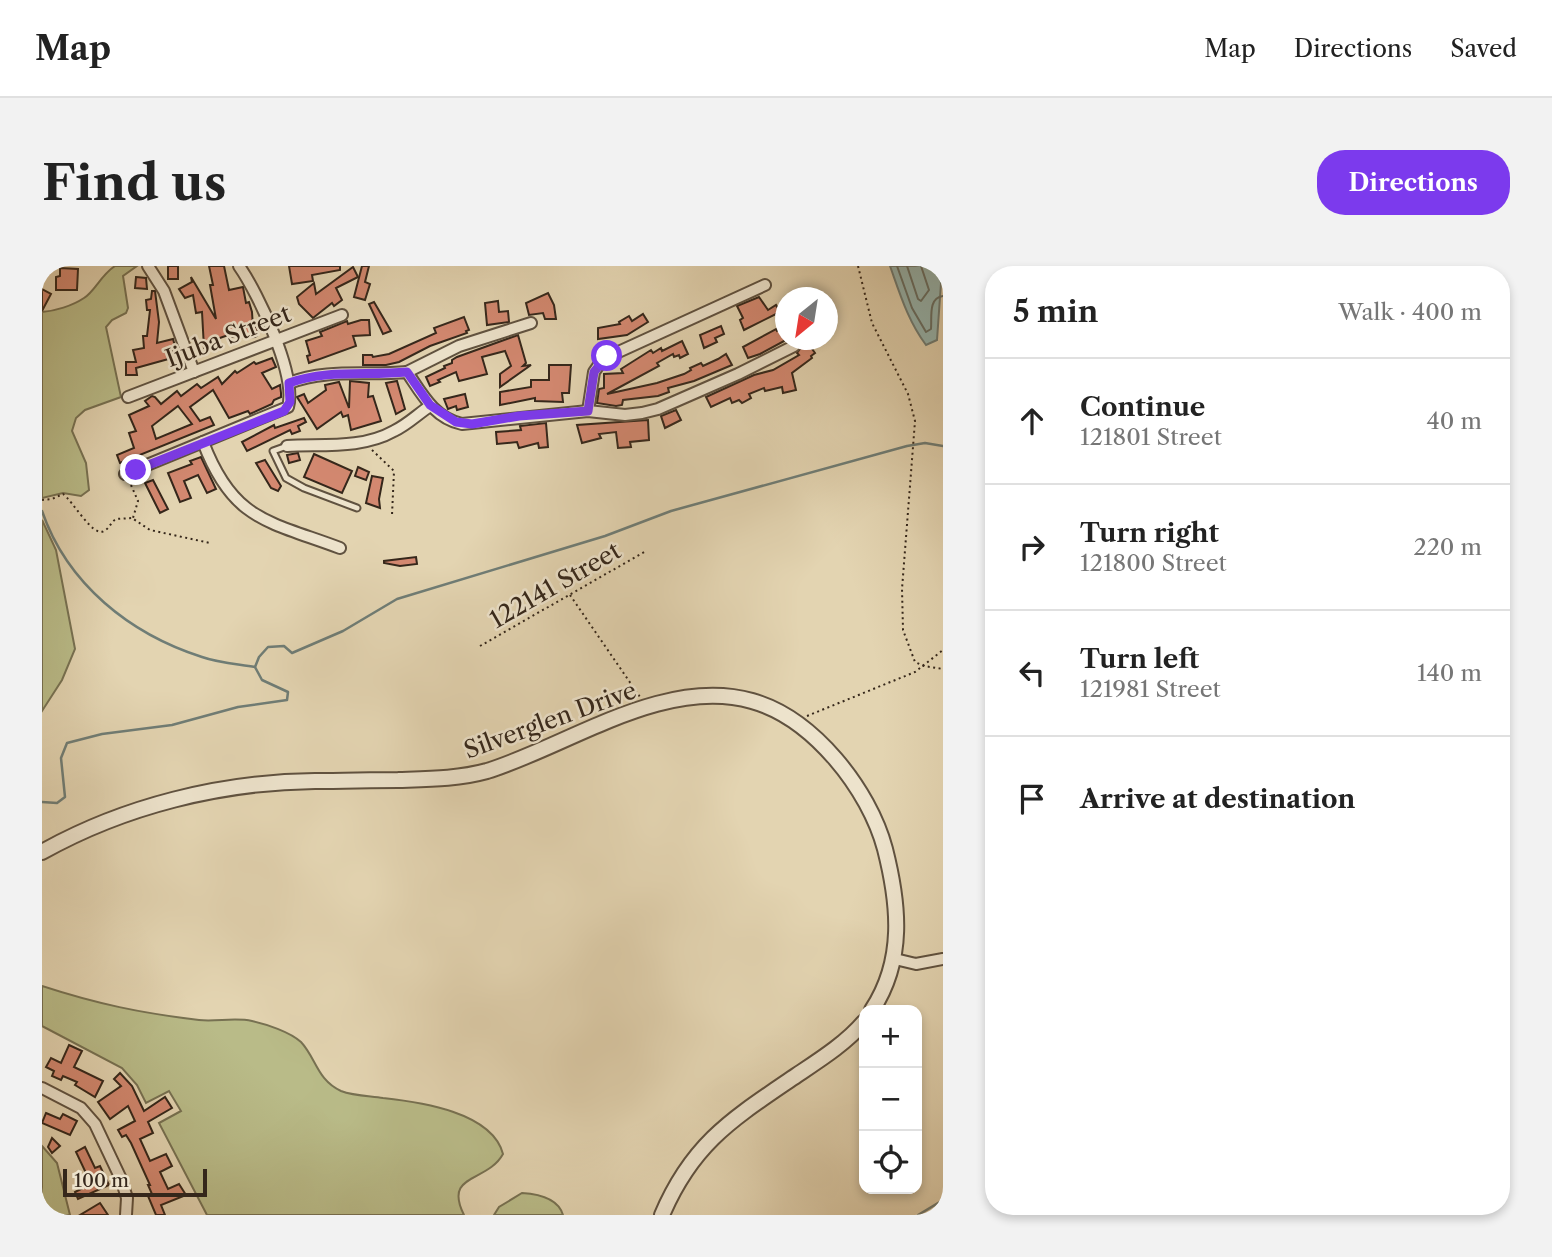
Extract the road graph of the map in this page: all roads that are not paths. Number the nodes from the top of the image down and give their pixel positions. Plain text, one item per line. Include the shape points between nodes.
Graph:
1 (148, 266) edge
2 (242, 267) edge
3 (765, 285) dead end
4 (342, 315) dead end
5 (531, 323) dead end
6 (275, 341) junction
7 (786, 350) edge
8 (194, 372) junction
9 (407, 372) junction
10 (289, 383) junction
11 (128, 397) dead end
12 (430, 405) junction
13 (588, 411) junction
14 (203, 442) junction
15 (287, 446) joint
16 (125, 474) road end
17 (357, 508) dead end
18 (340, 548) dead end
19 (42, 852) edge
20 (895, 959) junction
21 (943, 959) edge
22 (875, 1005) edge
23 (859, 1026) edge
24 (42, 1088) edge
25 (126, 1215) edge
26 (662, 1215) edge

1 - 8 street via 164,291
2 - 6 street via 261,301
3 - 13 street via 603,359 594,372
4 - 6 street, Ijuba Street
5 - 9 street via 459,346
6 - 8 street, Ijuba Street
6 - 10 street
7 - 13 street via 658,409 625,415
8 - 11 street, Ijuba Street
9 - 10 street via 331,373
9 - 12 street
10 - 14 street via 287,409
12 - 13 street via 462,424
12 - 15 street via 396,431 363,442
14 - 16 street
14 - 18 street via 220,482 242,506 274,525
15 - 17 lane via 273,451 286,478
19 - 20 street, Silverglen Drive via 107,820 209,792 286,782 472,775 646,707 725,696 769,706 793,722 836,761 871,811 891,875 897,921
20 - 21 street via 916,964
20 - 22 street, Silverglen Drive
23 - 26 street via 711,1139 688,1166
24 - 25 street via 81,1108 95,1124 121,1179

